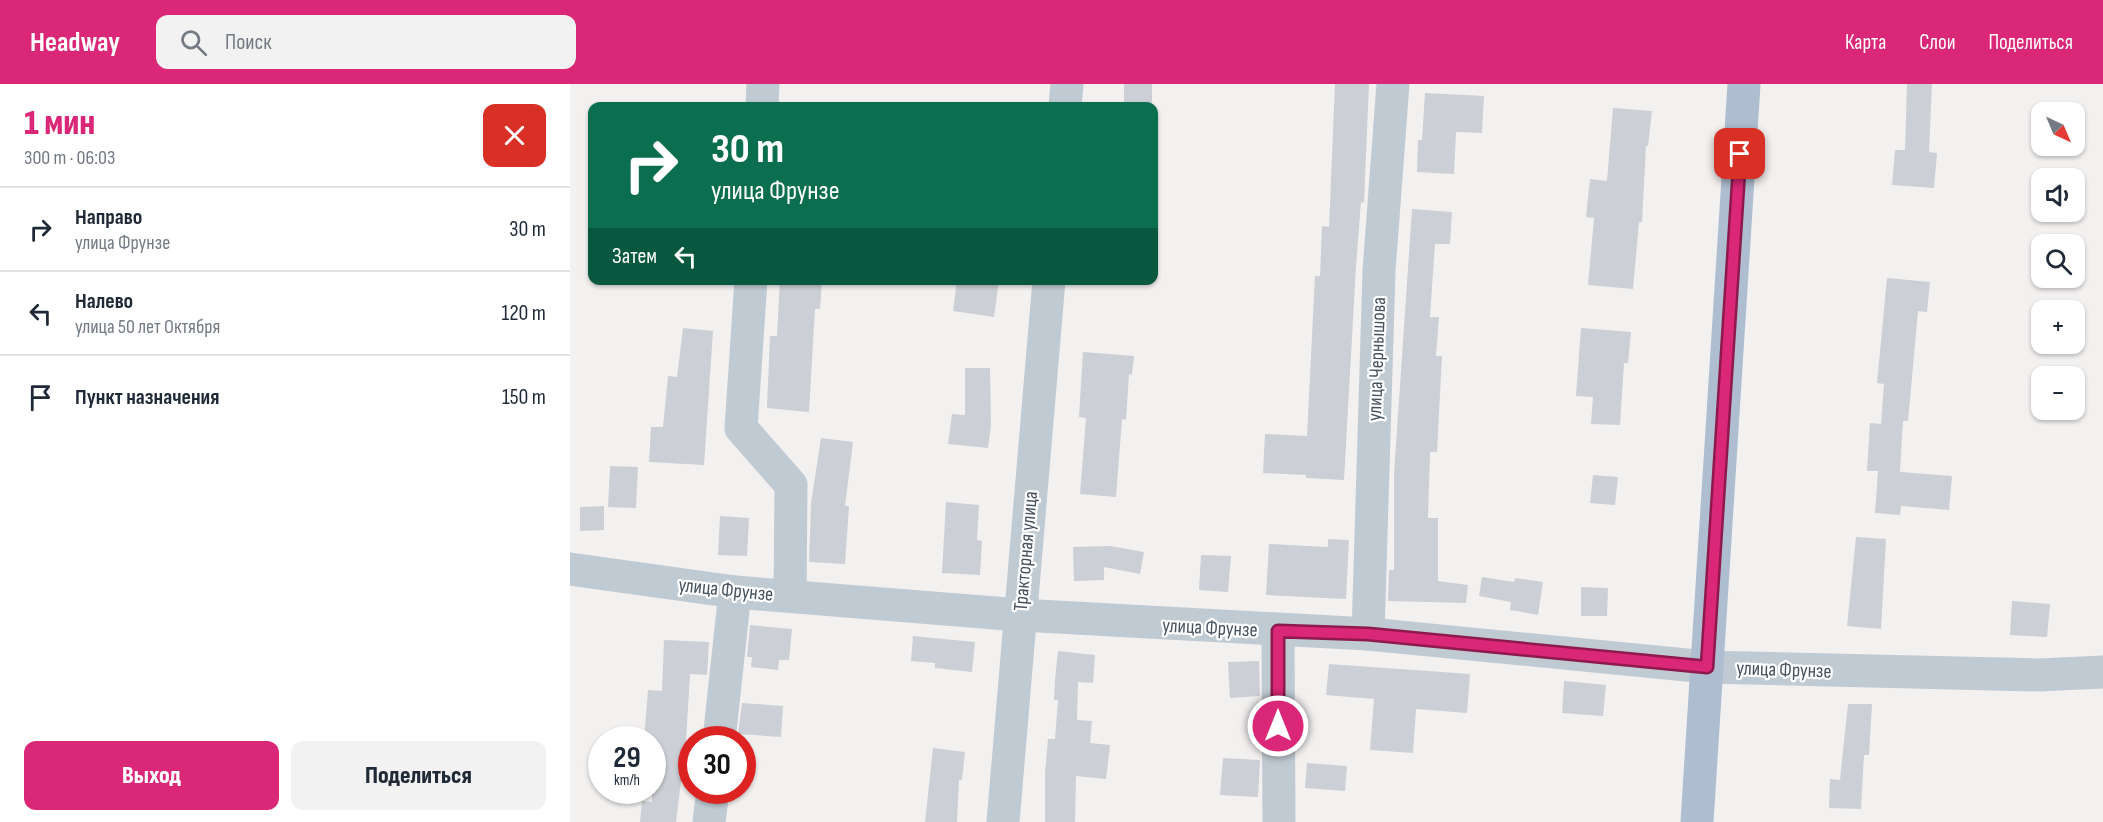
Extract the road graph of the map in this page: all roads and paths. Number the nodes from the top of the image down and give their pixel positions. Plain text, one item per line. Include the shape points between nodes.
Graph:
1 (763, 84) edge
2 (1067, 84) edge
3 (1393, 84) edge
4 (1744, 84) edge
5 (762, 102) edge
6 (1065, 102) edge
7 (751, 285) edge
8 (1049, 285) edge
9 (570, 569) edge
10 (735, 592) junction
11 (790, 596) junction
12 (1020, 615) junction
13 (1278, 631) junction
14 (1368, 634) junction
15 (1707, 667) junction
16 (2103, 672) edge
17 (720, 726) edge
18 (711, 804) edge
19 (709, 822) edge
20 (1003, 822) edge
21 (1279, 822) edge
22 (1697, 822) edge

1 - 5 street
2 - 6 street
3 - 14 street, улица Чернышова via 1379,271
4 - 15 main road
7 - 11 street via 741,428 791,485
8 - 12 street, Тракторная улица
9 - 10 street, улица Фрунзе
10 - 11 street, улица Фрунзе
10 - 17 street
11 - 12 street, улица Фрунзе
12 - 13 street, улица Фрунзе
12 - 20 street, Тракторная улица
13 - 14 street, улица Фрунзе
13 - 21 street
14 - 15 street, улица Фрунзе
15 - 16 street, улица Фрунзе via 2039,675
15 - 22 main road
18 - 19 street

